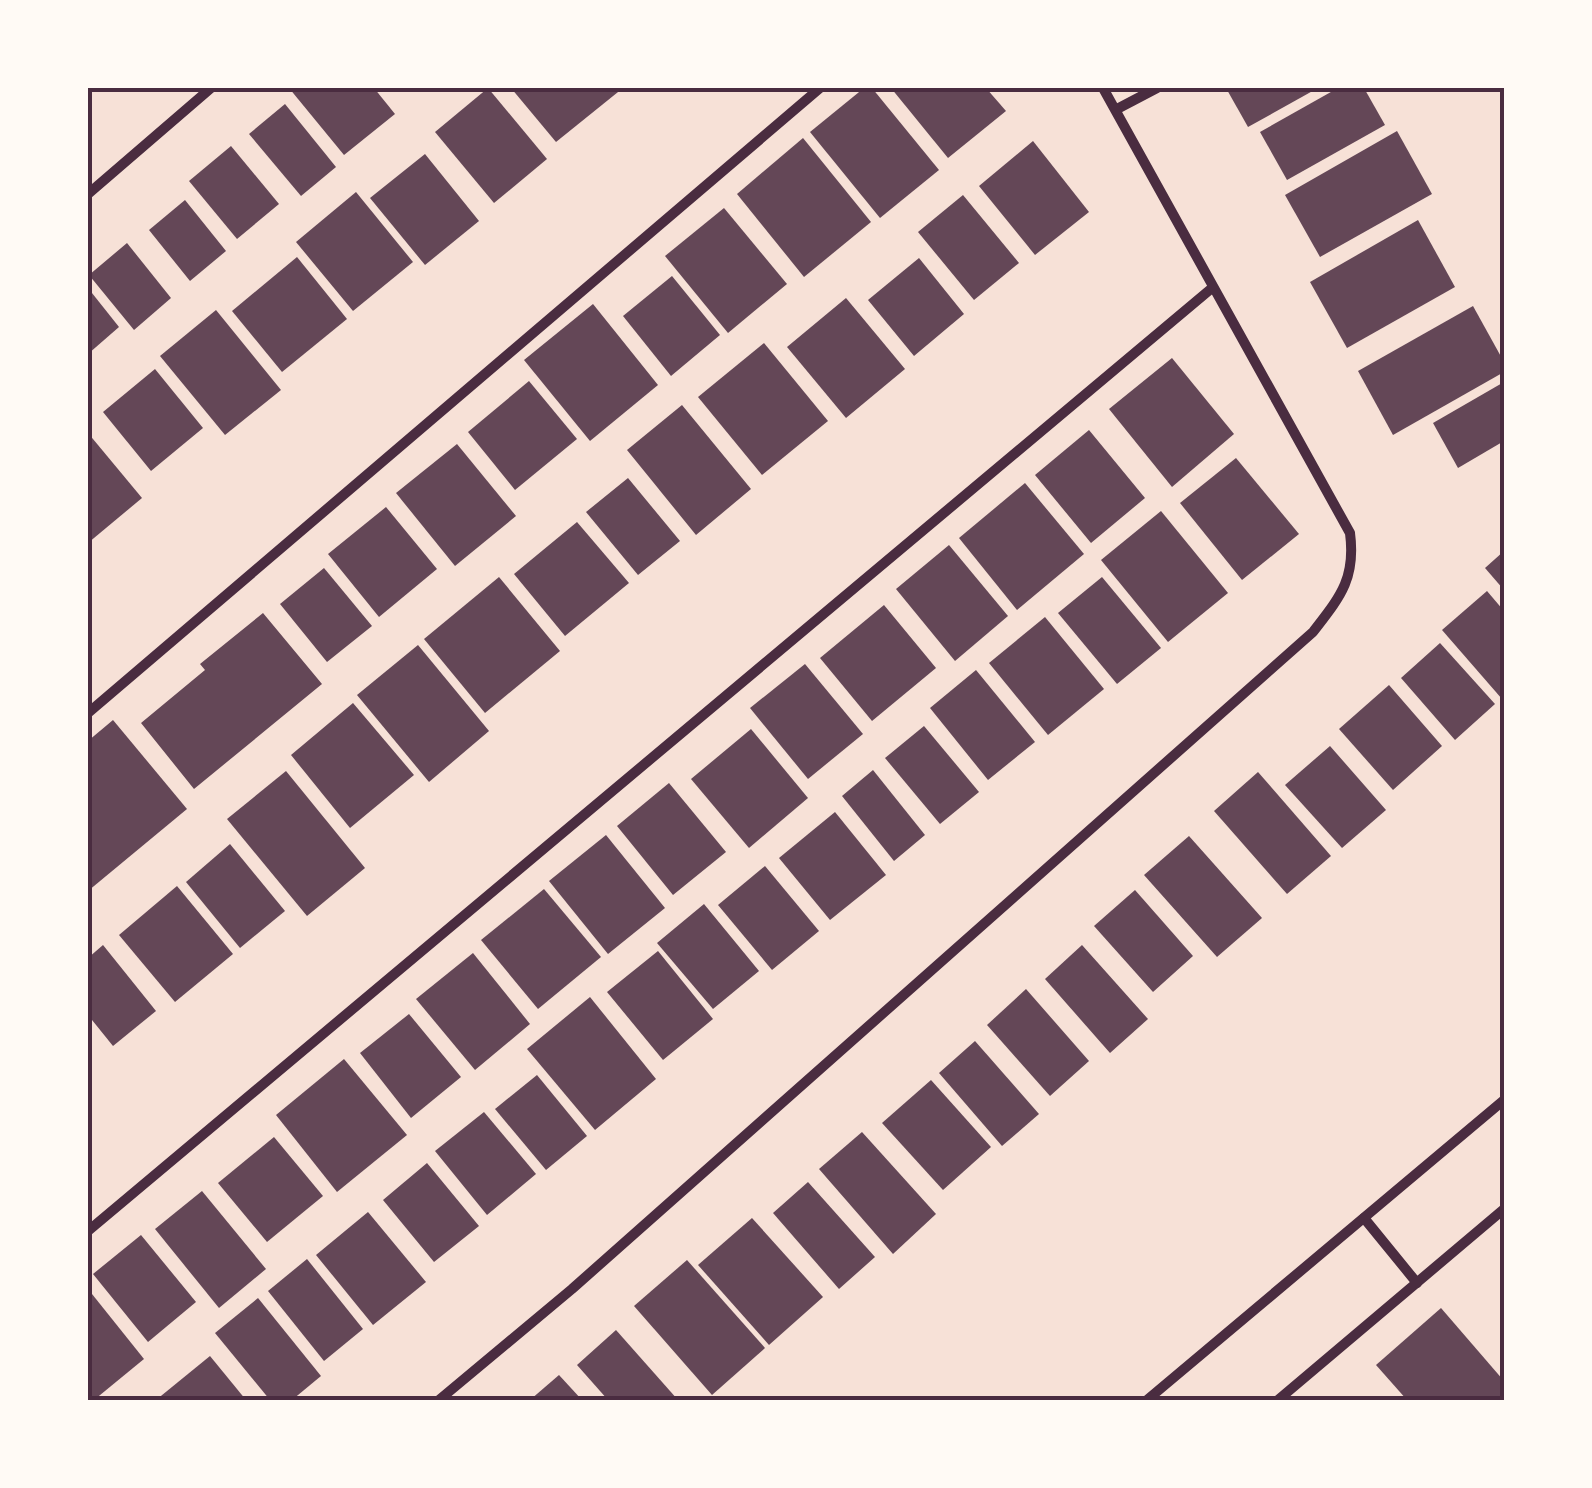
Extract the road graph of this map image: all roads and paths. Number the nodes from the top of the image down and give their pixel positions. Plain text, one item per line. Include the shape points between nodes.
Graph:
1 (211, 88) edge
2 (820, 88) edge
3 (1104, 88) edge
4 (1158, 88) edge
5 (1117, 110) junction
6 (88, 194) edge
7 (1212, 288) junction
8 (88, 713) edge
9 (1504, 1100) edge
10 (1504, 1209) edge
11 (1364, 1218) junction
12 (88, 1231) edge
13 (1417, 1282) junction
14 (438, 1400) edge
15 (1147, 1400) edge
16 (1278, 1400) edge

1 - 6 street
2 - 8 street
3 - 5 street
4 - 5 street
5 - 7 street
7 - 12 street
7 - 14 street via 1350,533 1354,561 1340,595 1313,632
9 - 11 street
10 - 13 street
11 - 13 street
11 - 15 street
13 - 16 street

